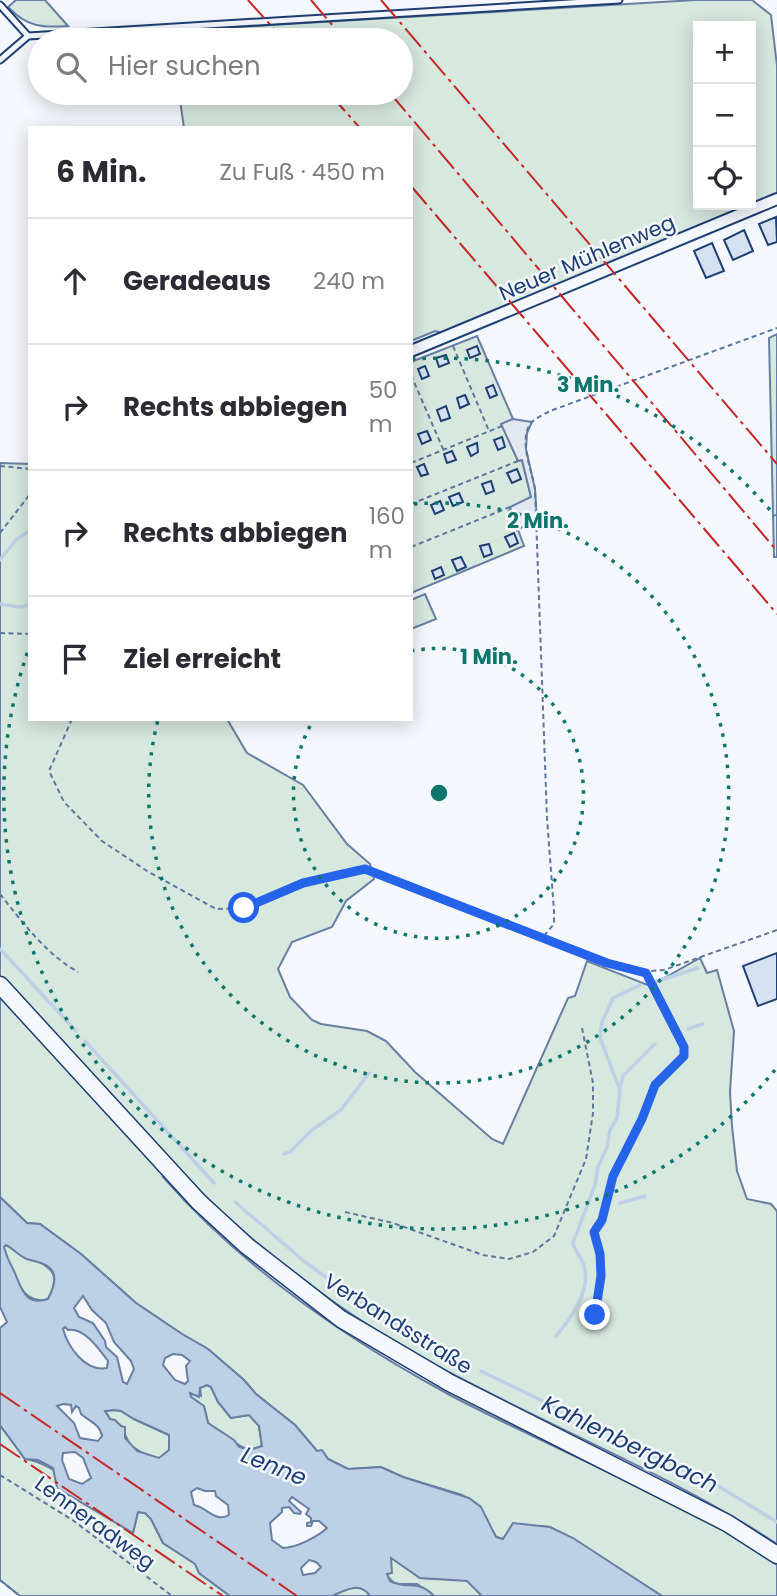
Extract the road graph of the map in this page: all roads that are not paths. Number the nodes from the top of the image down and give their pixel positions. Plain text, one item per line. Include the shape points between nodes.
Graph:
1 (619, 0) edge
2 (0, 5) edge
3 (159, 28) edge
4 (28, 36) joint
5 (0, 60) edge
6 (777, 198) edge
7 (413, 350) edge
8 (0, 985) edge
9 (777, 1555) edge

1 - 3 lane
2 - 4 lane
4 - 5 lane
6 - 7 street, Neuer Mühlenweg
8 - 9 main road, Verbandsstraße via 199,1202 341,1319 450,1383 727,1523

